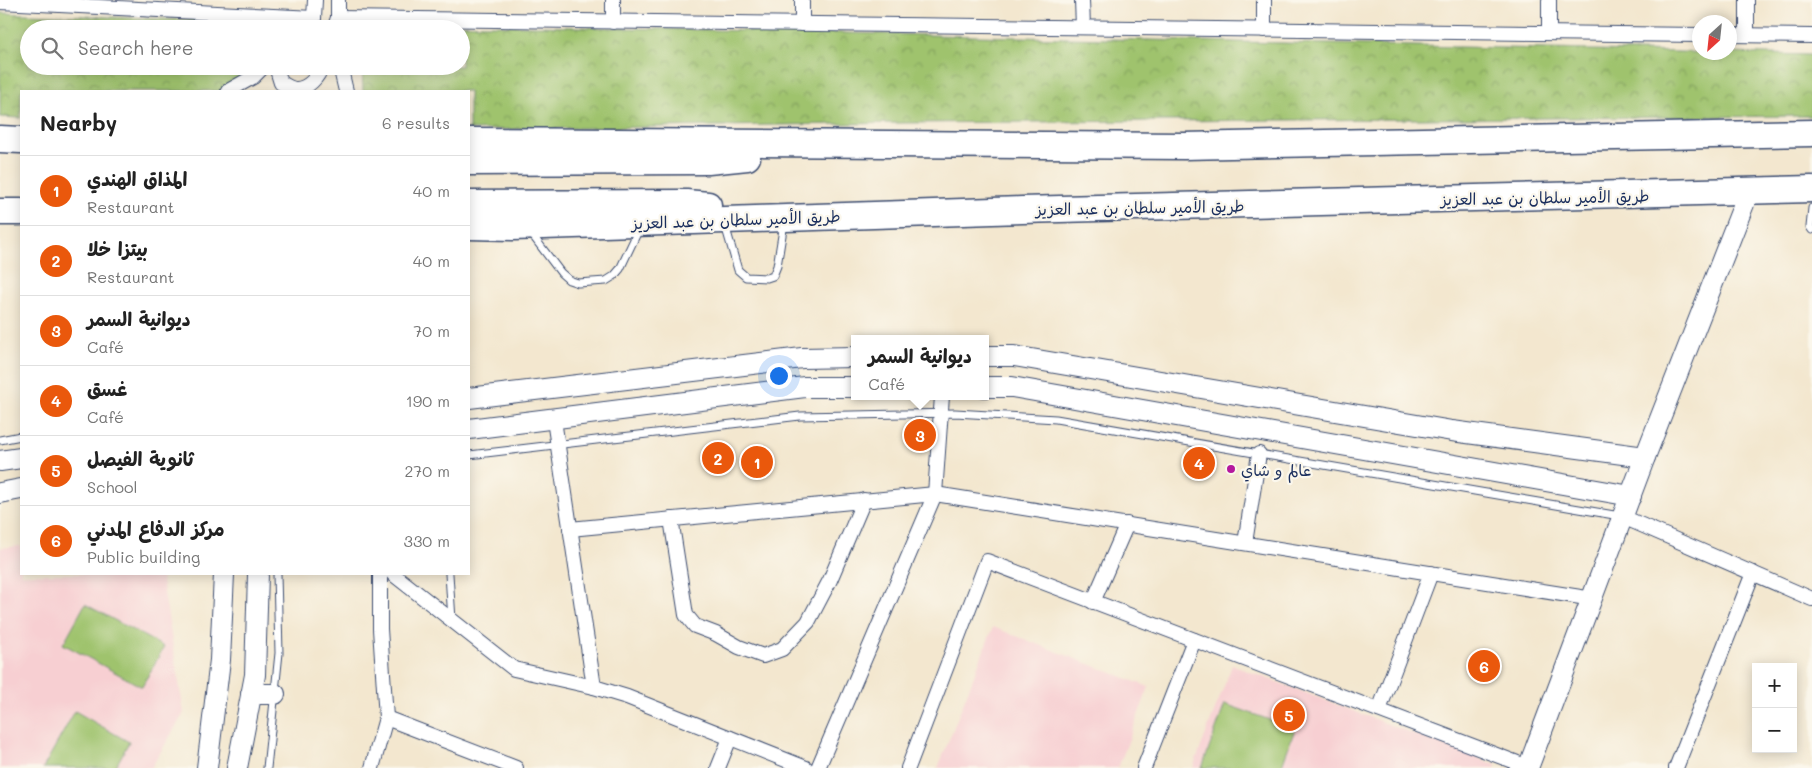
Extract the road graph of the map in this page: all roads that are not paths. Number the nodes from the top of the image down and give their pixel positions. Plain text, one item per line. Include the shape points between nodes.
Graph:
1 (315, 0) edge
2 (338, 0) edge
3 (613, 0) edge
4 (802, 0) edge
5 (1082, 0) edge
6 (1264, 0) edge
7 (1549, 0) edge
8 (1747, 0) edge
9 (0, 2) edge
10 (314, 18) joint
11 (337, 20) edge
12 (613, 22) junction
13 (470, 24) edge
14 (802, 24) junction
15 (1082, 27) junction
16 (1264, 30) junction
17 (1549, 33) junction
18 (1692, 35) edge
19 (1737, 35) edge
20 (1748, 35) junction
21 (1812, 36) edge
22 (255, 75) edge
23 (279, 75) edge
24 (318, 75) edge
25 (342, 75) edge
26 (230, 90) edge
27 (346, 90) edge
28 (1812, 134) edge
29 (0, 140) edge
30 (20, 140) edge
31 (470, 141) edge
32 (872, 143) junction
33 (470, 162) edge
34 (1812, 189) edge
35 (1749, 191) junction
36 (470, 204) edge
37 (1812, 208) edge
38 (855, 216) junction
39 (785, 218) junction
40 (724, 220) junction
41 (642, 223) junction
42 (470, 226) edge
43 (519, 227) junction
44 (1812, 230) edge
45 (470, 234) edge
46 (989, 356) edge
47 (851, 357) edge
48 (851, 387) edge
49 (989, 387) edge
50 (470, 398) edge
51 (942, 400) edge
52 (941, 413) junction
53 (554, 420) junction
54 (470, 430) edge
55 (20, 436) edge
56 (0, 440) edge
57 (558, 445) junction
58 (1259, 454) junction
59 (470, 455) edge
60 (1645, 457) junction
61 (20, 458) edge
62 (0, 461) edge
63 (20, 490) edge
64 (0, 493) edge
65 (935, 494) junction
66 (1630, 496) junction
67 (864, 500) junction
68 (1623, 517) junction
69 (671, 519) junction
70 (1127, 524) junction
71 (570, 529) junction
72 (1245, 543) junction
73 (1431, 573) junction
74 (1753, 573) junction
75 (224, 575) edge
76 (258, 575) edge
77 (277, 575) edge
78 (380, 575) edge
79 (394, 575) edge
80 (449, 575) edge
81 (1593, 599) junction
82 (1812, 599) edge
83 (1093, 602) junction
84 (452, 620) junction
85 (1194, 640) junction
86 (594, 688) junction
87 (251, 694) junction
88 (274, 694) junction
89 (1379, 710) junction
90 (386, 718) junction
91 (730, 738) junction
92 (1528, 767) edge
93 (206, 768) edge
94 (237, 768) edge
95 (267, 768) edge
96 (372, 768) edge
97 (516, 768) edge
98 (718, 768) edge
99 (806, 768) edge
100 (818, 768) edge
101 (908, 768) edge
102 (1144, 768) edge
103 (1676, 768) edge

1 - 10 street
2 - 11 street
3 - 12 street
4 - 14 street
5 - 15 street
6 - 16 street
7 - 17 street
8 - 20 street
9 - 10 street
12 - 13 street
12 - 14 street
14 - 15 street
15 - 16 street
16 - 17 street
17 - 18 street
19 - 20 street
20 - 21 street
22 - 26 street
23 - 24 street via 281,83 294,89 306,87
25 - 27 street
28 - 32 highway via 1184,146
29 - 30 highway
31 - 32 highway
32 - 33 highway via 708,161
34 - 35 highway, طريق الأمير سلطان بن عبد العزيز
35 - 38 highway, طريق الأمير سلطان بن عبد العزيز
35 - 60 street
36 - 38 highway via 686,203
37 - 44 lane
38 - 39 highway, طريق الأمير سلطان بن عبد العزيز
39 - 40 highway, طريق الأمير سلطان بن عبد العزيز
39 - 40 lane via 777,266 773,276 767,278 746,277 738,270
40 - 41 highway, طريق الأمير سلطان بن عبد العزيز
41 - 43 highway, طريق الأمير سلطان بن عبد العزيز
41 - 43 lane via 614,276 606,281 578,283 561,273
42 - 43 highway, طريق الأمير سلطان بن عبد العزيز
43 - 45 street
46 - 60 street via 1014,356 1452,431
47 - 50 street via 802,358
48 - 53 street via 805,387
49 - 66 street via 1012,387
51 - 52 street
52 - 57 lane via 800,416
52 - 58 lane via 1056,419
52 - 65 street
53 - 54 street
53 - 57 street
55 - 56 lane
57 - 59 lane
57 - 71 street
58 - 68 lane
58 - 72 street
60 - 66 street
61 - 62 street
63 - 64 street
65 - 67 street
65 - 70 street
65 - 100 street
66 - 68 street
67 - 69 street
67 - 69 street via 808,622 782,649 763,656 695,626 686,615
68 - 74 street
68 - 81 street
69 - 71 street
70 - 72 street
70 - 83 street
71 - 86 street
72 - 73 street
73 - 81 street
73 - 89 street
74 - 82 street
74 - 103 street
75 - 93 street via 220,660
76 - 87 street
77 - 88 lane via 278,653
78 - 90 street
79 - 84 street
80 - 84 lane
81 - 92 street
83 - 85 street
83 - 101 street via 987,561
84 - 86 street via 514,669
85 - 89 street
85 - 102 street
86 - 91 street via 627,697
87 - 88 street
87 - 94 street
88 - 95 lane
89 - 92 street
90 - 96 street
90 - 97 street
91 - 98 street
91 - 99 street

